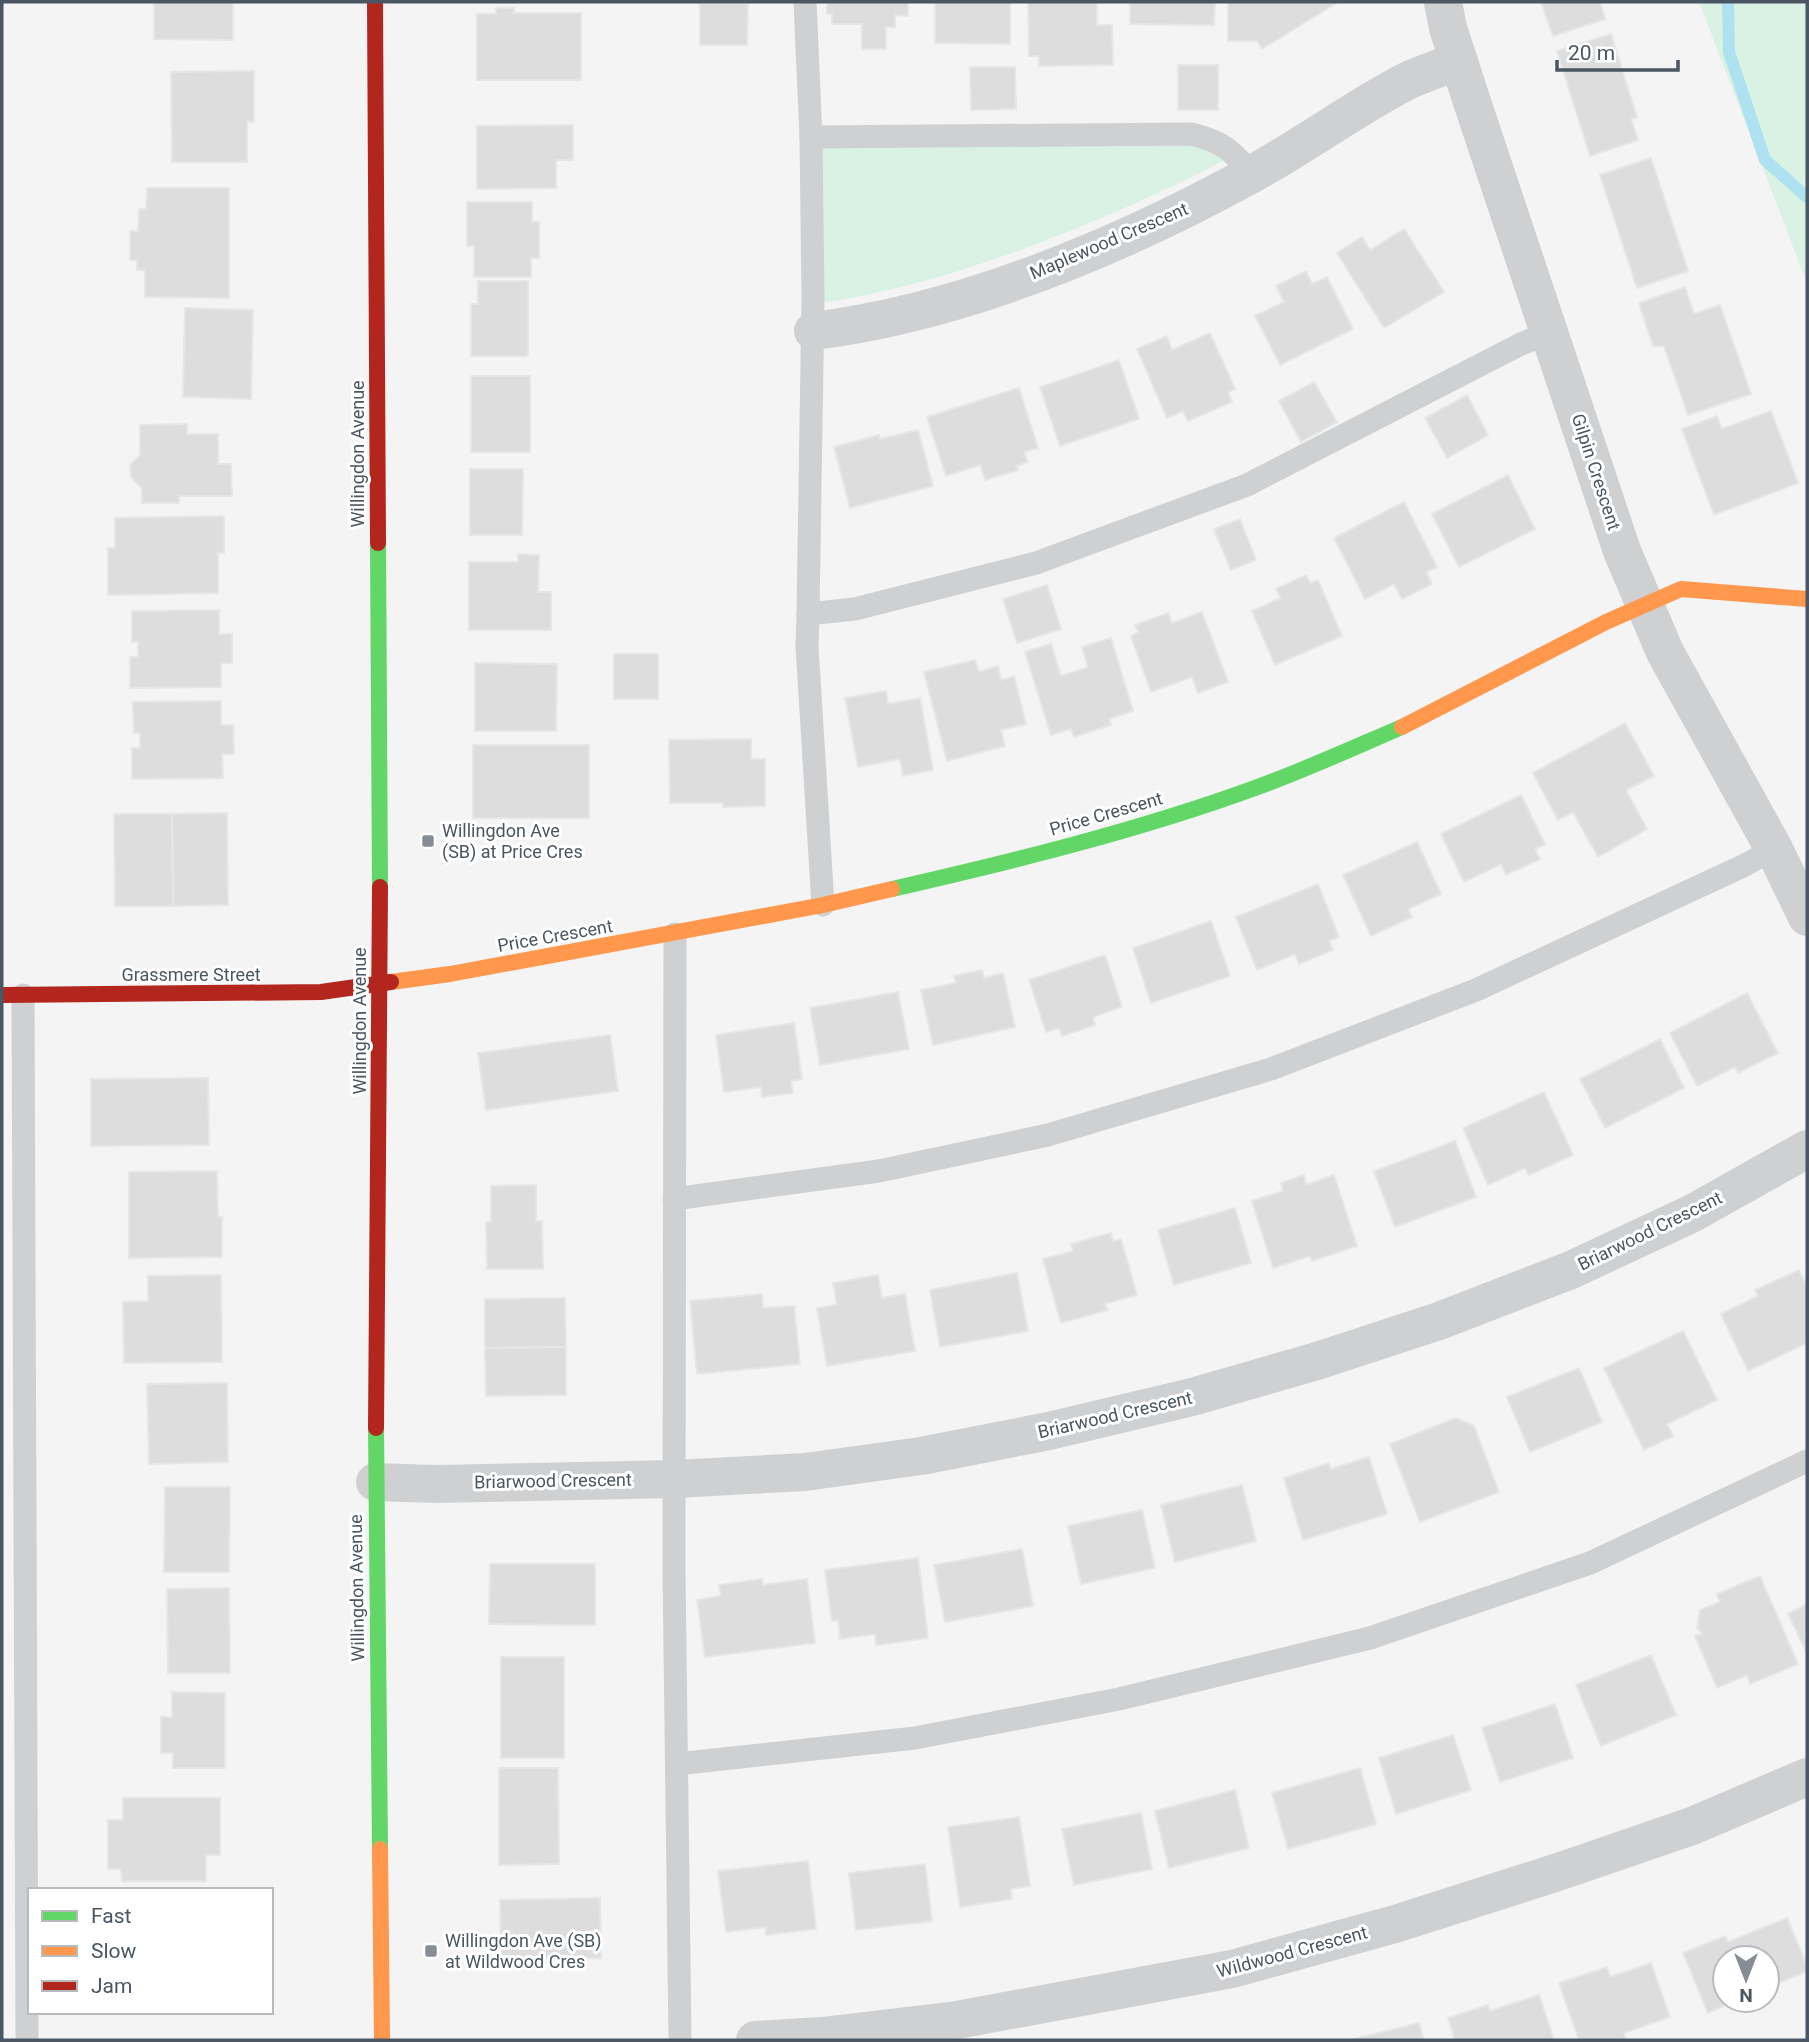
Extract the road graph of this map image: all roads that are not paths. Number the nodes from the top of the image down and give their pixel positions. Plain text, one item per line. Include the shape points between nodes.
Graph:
1 (375, 2) edge
2 (805, 2) edge
3 (1443, 2) edge
4 (1459, 61) junction
5 (811, 137) junction
6 (1253, 174) junction
7 (813, 331) junction
8 (1550, 332) junction
9 (1807, 599) edge
10 (1643, 604) junction
11 (808, 614) junction
12 (1774, 849) junction
13 (822, 905) junction
14 (1807, 917) edge
15 (675, 934) junction
16 (380, 984) junction
17 (12, 995) edge
18 (1807, 1149) edge
19 (674, 1199) junction
20 (1807, 1461) edge
21 (675, 1479) junction
22 (375, 1482) junction
23 (677, 1764) junction
24 (1807, 1777) edge
25 (27, 2040) edge
26 (382, 2040) edge
27 (680, 2040) edge
28 (755, 2040) edge

1 - 16 main road, Willingdon Avenue
2 - 5 lane
3 - 4 street, Gilpin Crescent
4 - 6 street, Maplewood Crescent via 1407,81
4 - 8 street, Gilpin Crescent
5 - 6 lane via 1191,134 1230,150
5 - 7 lane
6 - 7 street, Maplewood Crescent via 1167,220 986,292 864,324
7 - 11 lane
8 - 10 street, Gilpin Crescent
8 - 11 lane via 1247,485 1036,563 855,609
9 - 10 main road, Price Crescent via 1681,589
10 - 12 street, Gilpin Crescent
10 - 13 main road, Price Crescent via 1430,714 1255,788 990,867
11 - 13 lane
12 - 14 street, Gilpin Crescent
12 - 19 lane via 1476,990 1271,1069 1048,1135 880,1171
13 - 15 main road, Price Crescent
15 - 16 main road, Price Crescent
15 - 19 lane
16 - 17 main road, Grassmere Street via 304,993
16 - 22 main road, Willingdon Avenue
17 - 25 lane
18 - 21 street, Briarwood Crescent via 1693,1213 1571,1270 1439,1321 1192,1398 921,1456 804,1472
19 - 21 lane
20 - 23 lane via 1590,1563 1370,1638 1119,1699 915,1738
21 - 22 street, Briarwood Crescent
21 - 23 lane
22 - 26 main road, Willingdon Avenue
23 - 27 lane
24 - 28 street, Wildwood Crescent via 1692,1826 1558,1872 1232,1969 957,2020

